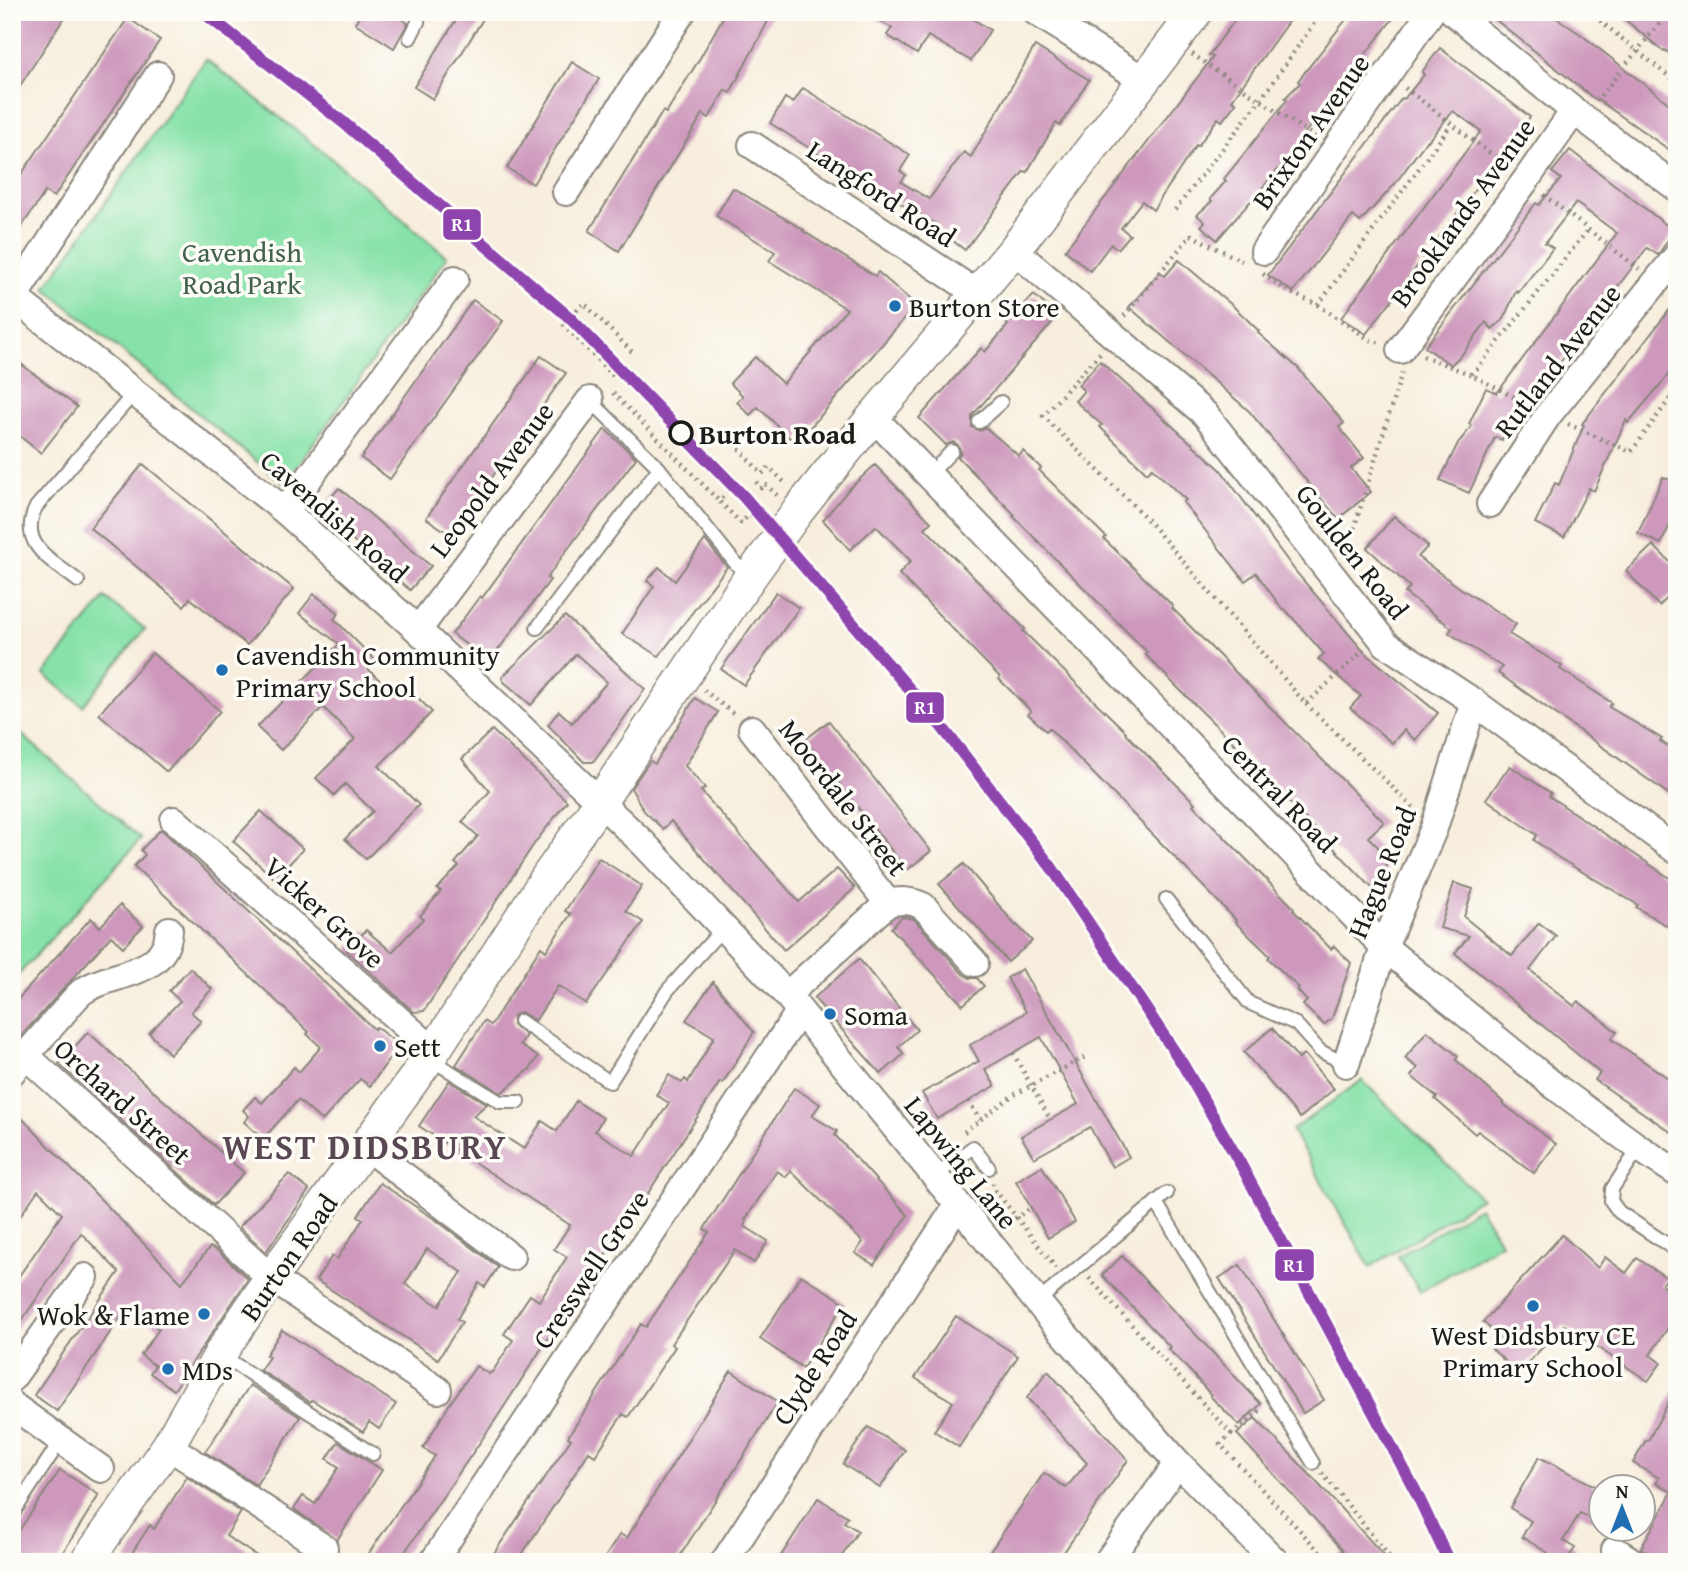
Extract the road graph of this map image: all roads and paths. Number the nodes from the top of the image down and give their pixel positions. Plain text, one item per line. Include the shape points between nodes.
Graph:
1 (419, 12) edge
2 (682, 12) edge
3 (1036, 12) edge
4 (1196, 12) edge
5 (1322, 12) edge
6 (1431, 12) edge
7 (1453, 12) edge
8 (1589, 12) edge
9 (1669, 12) edge
10 (410, 38) dead end
11 (1174, 42) junction
12 (1638, 52) junction
13 (1389, 74) junction
14 (159, 75) dead end
15 (1144, 79) junction
16 (1677, 83) edge
17 (1261, 99) junction
18 (1578, 114) junction
19 (1451, 125) junction
20 (752, 145) dead end
21 (1335, 151) junction
22 (1526, 180) junction
23 (1677, 188) edge
24 (566, 191) dead end
25 (1175, 210) dead end
26 (1588, 230) junction
27 (1014, 250) junction
28 (1677, 256) edge
29 (1258, 259) junction
30 (455, 279) dead end
31 (1656, 283) junction
32 (978, 294) junction
33 (13, 296) edge
34 (1318, 304) junction
35 (1113, 334) junction
36 (1404, 350) junction
37 (635, 355) dead end
38 (1472, 375) junction
39 (613, 376) dead end
40 (1677, 389) edge
41 (135, 392) junction
42 (599, 394) junction
43 (1001, 402) dead end
44 (1548, 415) junction
45 (873, 417) junction
46 (979, 422) dead end
47 (719, 437) dead end
48 (953, 451) dead end
49 (659, 468) junction
50 (762, 474) dead end
51 (929, 475) junction
52 (755, 482) dead end
53 (773, 491) dead end
54 (1490, 504) dead end
55 (285, 511) junction
56 (760, 525) dead end
57 (750, 577) junction
58 (78, 581) dead end
59 (1338, 582) junction
60 (537, 628) dead end
61 (418, 630) junction
62 (1379, 636) junction
63 (684, 674) junction
64 (1474, 702) junction
65 (1306, 704) junction
66 (752, 729) joint
67 (600, 802) junction
68 (174, 821) dead end
69 (1434, 828) junction
70 (1677, 851) edge
71 (1166, 899) dead end
72 (888, 903) junction
73 (724, 927) junction
74 (169, 930) dead end
75 (1384, 947) junction
76 (975, 963) dead end
77 (793, 1004) junction
78 (520, 1021) dead end
79 (1013, 1053) dead end
80 (431, 1054) junction
81 (1085, 1056) dead end
82 (19, 1064) edge
83 (1346, 1064) joint
84 (1031, 1085) junction
85 (969, 1101) dead end
86 (519, 1102) dead end
87 (1050, 1119) dead end
88 (980, 1120) junction
89 (959, 1135) dead end
90 (366, 1147) junction
91 (1639, 1148) junction
92 (989, 1168) joint
93 (1677, 1173) edge
94 (934, 1177) junction
95 (1167, 1193) dead end
96 (1156, 1202) junction
97 (957, 1206) junction
98 (1031, 1208) dead end
99 (1015, 1217) junction
100 (1001, 1227) dead end
101 (1677, 1251) edge
102 (511, 1257) dead end
103 (1079, 1266) junction
104 (85, 1277) dead end
105 (271, 1278) junction
106 (1064, 1279) junction
107 (1037, 1302) junction
108 (220, 1354) junction
109 (12, 1378) edge
110 (438, 1390) dead end
111 (1275, 1399) junction
112 (12, 1405) edge
113 (1231, 1434) junction
114 (61, 1440) junction
115 (168, 1446) junction
116 (373, 1454) dead end
117 (1178, 1463) junction
118 (1314, 1463) joint
119 (101, 1469) dead end
120 (12, 1515) edge
121 (324, 1548) dead end
122 (86, 1562) edge
123 (433, 1562) edge
124 (724, 1562) edge
125 (1107, 1562) edge
126 (1276, 1562) edge
127 (1329, 1562) edge
128 (1394, 1562) edge

1 - 10 lane
2 - 24 street
3 - 15 street
4 - 11 street, Burton Road
5 - 17 path
6 - 13 street, Brixton Avenue
7 - 18 street
8 - 12 path
9 - 12 path
11 - 15 street, Burton Road
11 - 17 path
12 - 16 path
12 - 18 path
13 - 19 path
13 - 21 street, Brixton Avenue
14 - 33 street
15 - 27 street, Burton Road
17 - 21 path
17 - 25 path
18 - 22 street, Brooklands Avenue
18 - 23 street
19 - 22 path
19 - 34 path
20 - 32 street, Langford Road
21 - 29 street, Brixton Avenue
22 - 26 path
22 - 36 street, Brooklands Avenue
26 - 31 path
26 - 38 path
27 - 32 street, Burton Road
27 - 35 street, Goulden Road
28 - 31 street, Rutland Avenue
29 - 34 path via 1289,292
29 - 35 path via 1191,235
30 - 55 street
31 - 44 street, Rutland Avenue
32 - 45 street, Burton Road
33 - 41 street, Cavendish Road
34 - 36 path via 1370,340
35 - 59 street, Goulden Road via 1205,414
35 - 65 path via 1043,416 1144,516
36 - 38 path
36 - 59 path
37 - 39 path via 584,303 563,324
38 - 44 path
40 - 44 path via 1631,452
41 - 55 street, Cavendish Road
41 - 58 lane via 30,519 38,549
42 - 49 lane
42 - 56 path via 721,499 741,523 748,515
42 - 61 street, Leopold Avenue
43 - 46 lane
44 - 54 street, Rutland Avenue
45 - 51 street, Central Road
45 - 57 street, Burton Road
47 - 50 path via 724,433
48 - 51 lane
49 - 57 lane
49 - 60 lane
51 - 75 street, Central Road
52 - 53 path
55 - 61 street, Cavendish Road
57 - 63 street, Burton Road
59 - 62 street, Goulden Road
61 - 67 street, Cavendish Road
62 - 64 street, Goulden Road
62 - 65 path
63 - 66 path
63 - 67 street, Burton Road
64 - 69 street, Hague Road
64 - 70 street, Goulden Road
65 - 69 path
66 - 72 street, Moordale Street
67 - 73 street, Lapwing Lane
67 - 80 street, Burton Road
68 - 80 street, Vicker Grove
69 - 75 street, Hague Road
71 - 83 lane via 1249,1003 1296,1024 1321,1051
72 - 76 street via 913,901 922,906
72 - 77 street, Cresswell Grove
73 - 77 street, Lapwing Lane
73 - 78 lane via 672,985 610,1082
74 - 82 street via 168,943 148,965 82,992
75 - 83 street, Hague Road
75 - 91 street, Central Road via 1557,1088
77 - 94 street, Lapwing Lane
77 - 123 street, Cresswell Grove
79 - 84 path
80 - 86 lane via 500,1102
80 - 90 street, Burton Road
81 - 84 path
82 - 105 street, Orchard Street
84 - 87 path
84 - 88 path
85 - 88 path
88 - 89 path
90 - 102 street
90 - 105 street, Burton Road
91 - 93 street, Central Road
91 - 101 lane via 1612,1189 1611,1201 1619,1212
92 - 94 lane via 973,1147
92 - 99 path via 995,1190
94 - 97 street, Lapwing Lane
95 - 96 lane
96 - 103 lane
96 - 111 lane
97 - 107 street, Lapwing Lane
97 - 124 street, Clyde Road
98 - 99 path
99 - 100 path
99 - 106 path
103 - 106 lane
103 - 113 path
104 - 109 street
105 - 108 street, Burton Road
105 - 110 street, Orchard Street
106 - 107 lane
107 - 117 street, Lapwing Lane
108 - 115 street, Burton Road
108 - 116 lane
111 - 113 path
111 - 118 lane
112 - 114 street
113 - 127 path via 1220,1444
114 - 119 street
114 - 120 lane
115 - 121 street
115 - 122 street, Burton Road
117 - 125 street
117 - 126 street, Lapwing Lane
118 - 128 path

